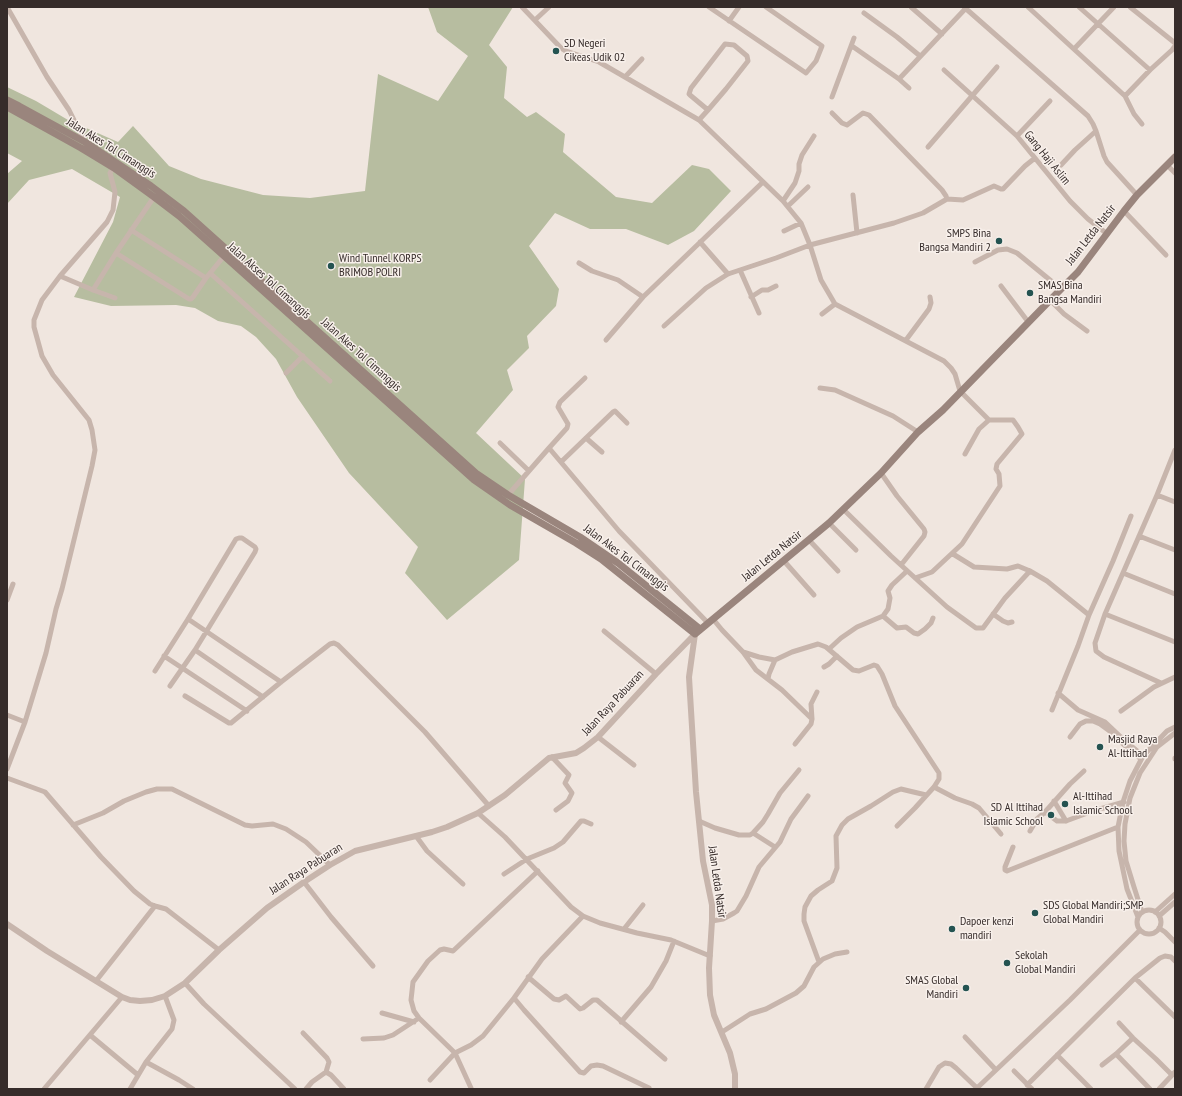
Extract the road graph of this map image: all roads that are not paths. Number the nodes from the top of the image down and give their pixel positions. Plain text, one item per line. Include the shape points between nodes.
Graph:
1 (522, 7) edge
2 (548, 7) edge
3 (709, 7) edge
4 (739, 7) edge
5 (766, 7) edge
6 (911, 7) edge
7 (1028, 7) edge
8 (1079, 7) edge
9 (1114, 7) edge
10 (1130, 7) edge
11 (7, 8) edge
12 (966, 8) edge
13 (864, 13) dead end
14 (535, 20) junction
15 (729, 21) junction
16 (1098, 24) junction
17 (942, 34) junction
18 (854, 38) dead end
19 (1175, 45) edge
20 (852, 46) junction
21 (1074, 49) junction
22 (920, 56) junction
23 (642, 59) dead end
24 (997, 67) dead end
25 (944, 70) dead end
26 (1150, 70) junction
27 (625, 77) junction
28 (899, 78) junction
29 (909, 88) dead end
30 (972, 96) junction
31 (1125, 96) junction
32 (832, 97) dead end
33 (7, 100) edge
34 (1050, 101) dead end
35 (7, 107) edge
36 (708, 110) junction
37 (832, 113) dead end
38 (699, 120) junction
39 (1142, 124) dead end
40 (1096, 131) junction
41 (814, 136) dead end
42 (1017, 136) junction
43 (83, 145) junction
44 (928, 147) dead end
45 (1175, 157) edge
46 (1035, 158) junction
47 (115, 165) junction
48 (1061, 165) dead end
49 (1167, 165) junction
50 (1175, 173) edge
51 (764, 182) junction
52 (808, 187) dead end
53 (853, 195) dead end
54 (1137, 195) junction
55 (154, 197) junction
56 (947, 199) junction
57 (783, 201) junction
58 (788, 206) junction
59 (1124, 211) junction
60 (801, 223) junction
61 (131, 230) junction
62 (784, 231) dead end
63 (857, 233) junction
64 (1106, 233) junction
65 (700, 242) junction
66 (810, 245) junction
67 (116, 253) junction
68 (226, 253) junction
69 (1166, 255) dead end
70 (975, 262) dead end
71 (579, 263) dead end
72 (740, 270) junction
73 (210, 273) junction
74 (728, 274) junction
75 (60, 276) junction
76 (206, 278) junction
77 (776, 286) dead end
78 (1001, 286) dead end
79 (1061, 289) junction
80 (93, 290) junction
81 (751, 297) junction
82 (930, 297) dead end
83 (114, 298) dead end
84 (643, 298) junction
85 (1051, 301) junction
86 (835, 304) junction
87 (759, 313) dead end
88 (822, 314) dead end
89 (1029, 323) junction
90 (664, 326) dead end
91 (1087, 332) dead end
92 (606, 340) dead end
93 (906, 340) junction
94 (303, 356) junction
95 (286, 373) dead end
96 (585, 378) dead end
97 (330, 381) dead end
98 (820, 388) dead end
99 (960, 391) junction
100 (989, 420) junction
101 (627, 423) dead end
102 (918, 432) junction
103 (586, 438) junction
104 (500, 443) dead end
105 (549, 448) junction
106 (602, 452) dead end
107 (965, 454) dead end
108 (1174, 454) edge
109 (561, 462) junction
110 (528, 470) junction
111 (881, 473) junction
112 (508, 495) junction
113 (1157, 495) junction
114 (1175, 502) edge
115 (844, 510) junction
116 (1130, 516) dead end
117 (829, 523) junction
118 (1140, 536) junction
119 (809, 540) junction
120 (856, 550) dead end
121 (1175, 550) edge
122 (953, 554) junction
123 (784, 560) junction
124 (901, 564) junction
125 (907, 570) junction
126 (838, 571) dead end
127 (1030, 571) junction
128 (1123, 573) junction
129 (915, 578) junction
130 (13, 584) dead end
131 (1175, 594) edge
132 (814, 595) dead end
133 (7, 600) edge
134 (993, 614) junction
135 (1105, 614) junction
136 (883, 616) junction
137 (1089, 616) junction
138 (933, 618) dead end
139 (188, 619) junction
140 (710, 621) junction
141 (1012, 622) dead end
142 (207, 631) junction
143 (604, 631) dead end
144 (697, 632) junction
145 (1175, 642) edge
146 (829, 649) junction
147 (195, 650) junction
148 (743, 652) junction
149 (164, 656) junction
150 (837, 656) junction
151 (775, 660) junction
152 (824, 667) dead end
153 (182, 668) junction
154 (155, 671) dead end
155 (656, 674) junction
156 (1175, 677) edge
157 (768, 679) junction
158 (281, 682) junction
159 (1161, 683) junction
160 (170, 686) dead end
161 (817, 692) dead end
162 (1058, 694) junction
163 (185, 696) dead end
164 (263, 697) junction
165 (1052, 710) dead end
166 (247, 711) junction
167 (1121, 711) dead end
168 (7, 715) edge
169 (812, 720) junction
170 (25, 722) junction
171 (1175, 727) edge
172 (1175, 733) edge
173 (598, 737) junction
174 (1070, 738) dead end
175 (795, 744) dead end
176 (552, 757) junction
177 (1142, 758) junction
178 (634, 765) dead end
179 (7, 769) edge
180 (799, 770) dead end
181 (1084, 771) dead end
182 (7, 778) edge
183 (934, 787) junction
184 (926, 795) junction
185 (808, 796) dead end
186 (1054, 801) junction
187 (1129, 801) junction
188 (1123, 802) junction
189 (489, 806) junction
190 (556, 810) dead end
191 (1045, 812) junction
192 (478, 813) junction
193 (699, 821) junction
194 (1066, 821) junction
195 (591, 824) dead end
196 (73, 825) junction
197 (897, 826) dead end
198 (1118, 827) junction
199 (1030, 831) dead end
200 (752, 833) junction
201 (1001, 834) dead end
202 (416, 836) junction
203 (775, 847) junction
204 (1012, 847) dead end
205 (527, 859) junction
206 (330, 865) junction
207 (538, 871) junction
208 (504, 874) dead end
209 (304, 882) junction
210 (463, 884) dead end
211 (1175, 894) edge
212 (1175, 902) edge
213 (643, 905) dead end
214 (155, 906) junction
215 (1142, 912) junction
216 (1157, 914) junction
217 (583, 916) junction
218 (1138, 917) junction
219 (712, 921) junction
220 (7, 924) edge
221 (1159, 928) junction
222 (624, 929) junction
223 (1140, 930) junction
224 (674, 941) junction
225 (1175, 942) edge
226 (219, 950) junction
227 (847, 952) dead end
228 (710, 956) junction
229 (1175, 961) edge
230 (820, 962) junction
231 (373, 966) dead end
232 (528, 977) junction
233 (1136, 978) junction
234 (96, 981) junction
235 (185, 983) junction
236 (165, 996) junction
237 (122, 997) junction
238 (514, 998) junction
239 (382, 1013) dead end
240 (1175, 1017) edge
241 (419, 1018) junction
242 (414, 1022) junction
243 (622, 1022) junction
244 (1119, 1023) dead end
245 (722, 1032) junction
246 (303, 1033) dead end
247 (90, 1035) junction
248 (964, 1037) dead end
249 (1133, 1038) junction
250 (363, 1040) dead end
251 (455, 1053) junction
252 (1116, 1054) junction
253 (1058, 1055) junction
254 (665, 1059) dead end
255 (146, 1062) junction
256 (1102, 1065) dead end
257 (996, 1070) junction
258 (1014, 1071) dead end
259 (326, 1072) junction
260 (1173, 1074) edge
261 (138, 1075) junction
262 (430, 1080) dead end
263 (1028, 1085) junction
264 (1163, 1085) junction
265 (470, 1088) edge
266 (649, 1088) dead end
267 (44, 1089) edge
268 (130, 1089) edge
269 (193, 1089) edge
270 (295, 1089) edge
271 (306, 1089) edge
272 (344, 1089) edge
273 (735, 1089) edge
274 (926, 1089) edge
275 (977, 1089) edge
276 (1032, 1089) edge
277 (1091, 1089) edge
278 (1150, 1089) edge
279 (1158, 1089) edge
280 (1167, 1089) edge

1 - 14 street
2 - 14 street
3 - 15 street
4 - 15 street
5 - 15 street via 822,46 816,61 806,73
6 - 17 street
7 - 21 street
8 - 16 street
9 - 16 street
10 - 19 street
11 - 43 street via 69,110
12 - 17 street
12 - 40 street via 1081,110
13 - 22 street
14 - 27 street via 561,48 599,62
16 - 21 street
16 - 26 street
17 - 22 street
18 - 20 street
19 - 26 street
20 - 28 street
20 - 32 street
21 - 31 street
22 - 28 street
23 - 27 street
24 - 30 street
25 - 30 street, Gang Haji Aslim
26 - 31 street
27 - 38 street
28 - 29 street
30 - 42 street, Gang Haji Aslim
30 - 44 street
31 - 39 street
33 - 43 main road, Jalan Akes Tol Cimanggis
34 - 42 street
35 - 43 main road, Jalan Akses Tol Cimanggis
36 - 36 street via 748,61 747,56 734,45 725,44 691,88 689,94
36 - 38 street
37 - 56 street via 847,126 862,113 868,115 942,190
38 - 51 street
40 - 48 street
40 - 54 street via 1107,162
41 - 57 street via 802,156 795,183
42 - 46 street, Gang Haji Aslim
43 - 47 main road, Jalan Akses Tol Cimanggis
45 - 49 main road, Jalan Letda Natsir
46 - 56 street via 1003,189 994,186 963,200
46 - 64 street, Gang Haji Aslim via 1070,201
47 - 55 main road, Jalan Akses Tol Cimanggis
47 - 68 main road, Jalan Akes Tol Cimanggis via 151,186 184,211
47 - 75 street via 110,173 115,192 113,210 107,222
49 - 50 street
49 - 54 main road, Jalan Letda Natsir
51 - 57 street
51 - 65 street
52 - 58 street
53 - 63 street
54 - 59 main road, Jalan Letda Natsir
55 - 61 street
55 - 68 main road, Jalan Akses Tol Cimanggis
56 - 63 street via 923,213 894,224
57 - 58 street
58 - 60 street
59 - 64 main road, Jalan Letda Natsir
59 - 69 street
60 - 62 street
60 - 66 street
61 - 67 street
61 - 76 street
63 - 66 street
64 - 79 main road, Jalan Letda Natsir via 1078,272
65 - 74 street
65 - 84 street
66 - 72 street
66 - 86 street via 821,280
67 - 76 street via 189,299
67 - 80 street
68 - 73 street
68 - 112 main road, Jalan Akes Tol Cimanggis via 477,474
68 - 144 main road, Jalan Akses Tol Cimanggis via 474,480 510,505 601,559
70 - 79 street via 998,250 1007,249 1017,253
71 - 84 street via 592,271 618,280
72 - 74 street
72 - 81 street
73 - 76 street
73 - 94 street
74 - 90 street via 706,288
75 - 80 street
75 - 170 street via 42,300 34,327 42,356 53,375 89,420 95,450 46,653
77 - 81 street
78 - 89 street
79 - 85 main road, Jalan Letda Natsir
80 - 83 street
81 - 87 street
82 - 93 street via 929,309
84 - 92 street
85 - 89 main road, Jalan Letda Natsir
85 - 91 street
86 - 88 street
86 - 93 street
89 - 99 main road, Jalan Letda Natsir
93 - 99 street via 944,361 955,374
94 - 95 street
94 - 97 street
96 - 105 street via 560,402 558,407 568,424
98 - 102 street via 835,390 893,416
99 - 100 street
99 - 102 main road, Jalan Letda Natsir
100 - 107 street via 979,428
100 - 122 street via 1012,420 1022,434 997,464 1000,486
101 - 103 street via 614,411
102 - 111 main road, Jalan Letda Natsir
103 - 106 street
103 - 109 street
104 - 110 street
105 - 109 street
105 - 110 street
108 - 113 street
109 - 140 street via 619,531
110 - 112 street
111 - 115 main road, Jalan Letda Natsir
111 - 124 street via 925,532
112 - 144 main road, Jalan Akes Tol Cimanggis via 580,537 618,563
113 - 114 street
113 - 118 street
115 - 117 main road, Jalan Letda Natsir
115 - 124 street
116 - 137 street
117 - 119 main road, Jalan Letda Natsir
117 - 120 street
118 - 121 street
118 - 128 street
119 - 123 main road, Jalan Letda Natsir
119 - 126 street
122 - 127 street via 974,567 1007,569 1018,566
122 - 129 street via 932,572
123 - 132 street
123 - 140 main road, Jalan Letda Natsir
124 - 125 street
125 - 129 street
125 - 136 street via 888,591 888,609
127 - 134 street
127 - 137 street via 1047,581
128 - 131 street
128 - 135 street
129 - 134 street via 976,628 982,628
130 - 133 street
134 - 141 street via 1003,621
135 - 145 street
135 - 159 street via 1095,643 1096,651
136 - 138 street via 896,628 906,627 918,634 925,630
136 - 146 street via 857,627
137 - 162 street
139 - 142 street
139 - 142 street via 236,539 242,538 255,547 255,552
139 - 149 street
140 - 144 main road, Jalan Letda Natsir
140 - 148 street
142 - 147 street
142 - 158 street
143 - 155 street
144 - 155 street, Jalan Raya Pabuaran
144 - 193 street, Jalan Letda Natsir via 689,677
146 - 150 street
146 - 151 street via 818,644
147 - 153 street
147 - 164 street
148 - 151 street
148 - 157 street via 756,670
149 - 153 street
149 - 154 street
150 - 152 street
150 - 183 street via 853,670 860,671 877,666 895,706 939,773 939,779
151 - 157 street
153 - 160 street
153 - 166 street
155 - 173 street, Jalan Raya Pabuaran
156 - 159 street
157 - 169 street
158 - 164 street
158 - 189 street via 330,644 338,645 425,732
159 - 167 street
161 - 169 street via 811,704
162 - 165 street
162 - 177 street via 1078,710 1105,722
163 - 166 street via 229,723
164 - 166 street
168 - 170 street
169 - 175 street
170 - 179 street
171 - 177 street via 1167,731
172 - 187 street via 1154,752 1140,773
173 - 176 street, Jalan Raya Pabuaran via 576,753
173 - 178 street
174 - 177 street via 1080,724 1093,721 1106,728
176 - 189 street, Jalan Raya Pabuaran
176 - 190 street via 569,774 565,783 572,793 568,801
177 - 188 street
180 - 200 street via 780,793 766,818
181 - 186 street
182 - 196 street via 44,792
183 - 184 street
183 - 201 street via 979,808
184 - 197 street
184 - 230 street via 901,790 893,792 842,825 836,836 837,868 832,882 811,896 805,907 804,921
185 - 203 street
186 - 191 street
186 - 194 street
187 - 188 street
187 - 215 street via 1124,842 1126,861
188 - 194 street
188 - 198 street
189 - 192 street, Jalan Raya Pabuaran
191 - 194 street via 1058,821
191 - 199 street
192 - 202 street, Jalan Raya Pabuaran via 447,827
192 - 205 street
193 - 200 street via 739,835
193 - 219 street, Jalan Letda Natsir via 703,861 712,905
195 - 205 street via 581,821 563,842
196 - 206 street via 146,792 157,789 172,790 246,825 272,824 286,829 306,842
196 - 214 street via 134,891
198 - 204 street via 1007,871 1005,870
198 - 218 street via 1119,851 1127,889
200 - 203 street
202 - 206 street, Jalan Raya Pabuaran via 356,851
202 - 210 street via 427,851
203 - 219 street via 756,871 737,911 723,919
205 - 207 street
205 - 208 street
206 - 209 street, Jalan Raya Pabuaran
207 - 217 street
207 - 241 street via 453,951 440,950 419,972 413,982 411,1000
209 - 226 street, Jalan Raya Pabuaran via 267,908
209 - 231 street
211 - 216 street
212 - 216 street
213 - 222 street
214 - 226 street via 166,909
214 - 234 street
215 - 216 street via 1148,910
215 - 218 street
216 - 221 street via 1161,922
217 - 222 street
217 - 232 street via 549,950
218 - 223 street
219 - 228 street, Jalan Letda Natsir
220 - 234 street, Jalan Raya Pabuaran
221 - 223 street via 1151,934
221 - 225 street
222 - 224 street
223 - 257 street
224 - 228 street
224 - 243 street via 651,987
226 - 235 street, Jalan Raya Pabuaran
227 - 230 street via 829,956
228 - 245 street, Jalan Letda Natsir via 711,1004
229 - 233 street via 1171,957 1160,958
230 - 245 street via 814,967 804,986 796,993 766,1009 750,1014
232 - 238 street
232 - 243 street via 554,998 559,1000 566,996 580,1009 597,1000
233 - 240 street
233 - 253 street
234 - 237 street, Jalan Raya Pabuaran
235 - 236 street, Jalan Raya Pabuaran
235 - 270 street
236 - 237 street, Jalan Raya Pabuaran via 140,1001
236 - 255 street via 174,1016 172,1029
237 - 247 street
238 - 251 street via 483,1036
238 - 266 street via 580,1072 584,1073 591,1066 603,1066
239 - 242 street
241 - 242 street
241 - 251 street
242 - 250 street via 393,1035
243 - 254 street
244 - 249 street
245 - 273 street, Jalan Letda Natsir via 735,1074
246 - 259 street via 327,1058 329,1062
247 - 261 street
247 - 267 street
248 - 257 street
249 - 252 street
249 - 260 street
251 - 262 street
251 - 265 street
252 - 256 street
252 - 278 street
253 - 263 street
253 - 277 street
255 - 261 street
255 - 269 street
257 - 275 street
258 - 263 street
259 - 271 street
259 - 272 street
260 - 264 street
261 - 268 street
263 - 276 street
264 - 279 street
264 - 280 street
274 - 275 street via 939,1067 945,1063 951,1064

